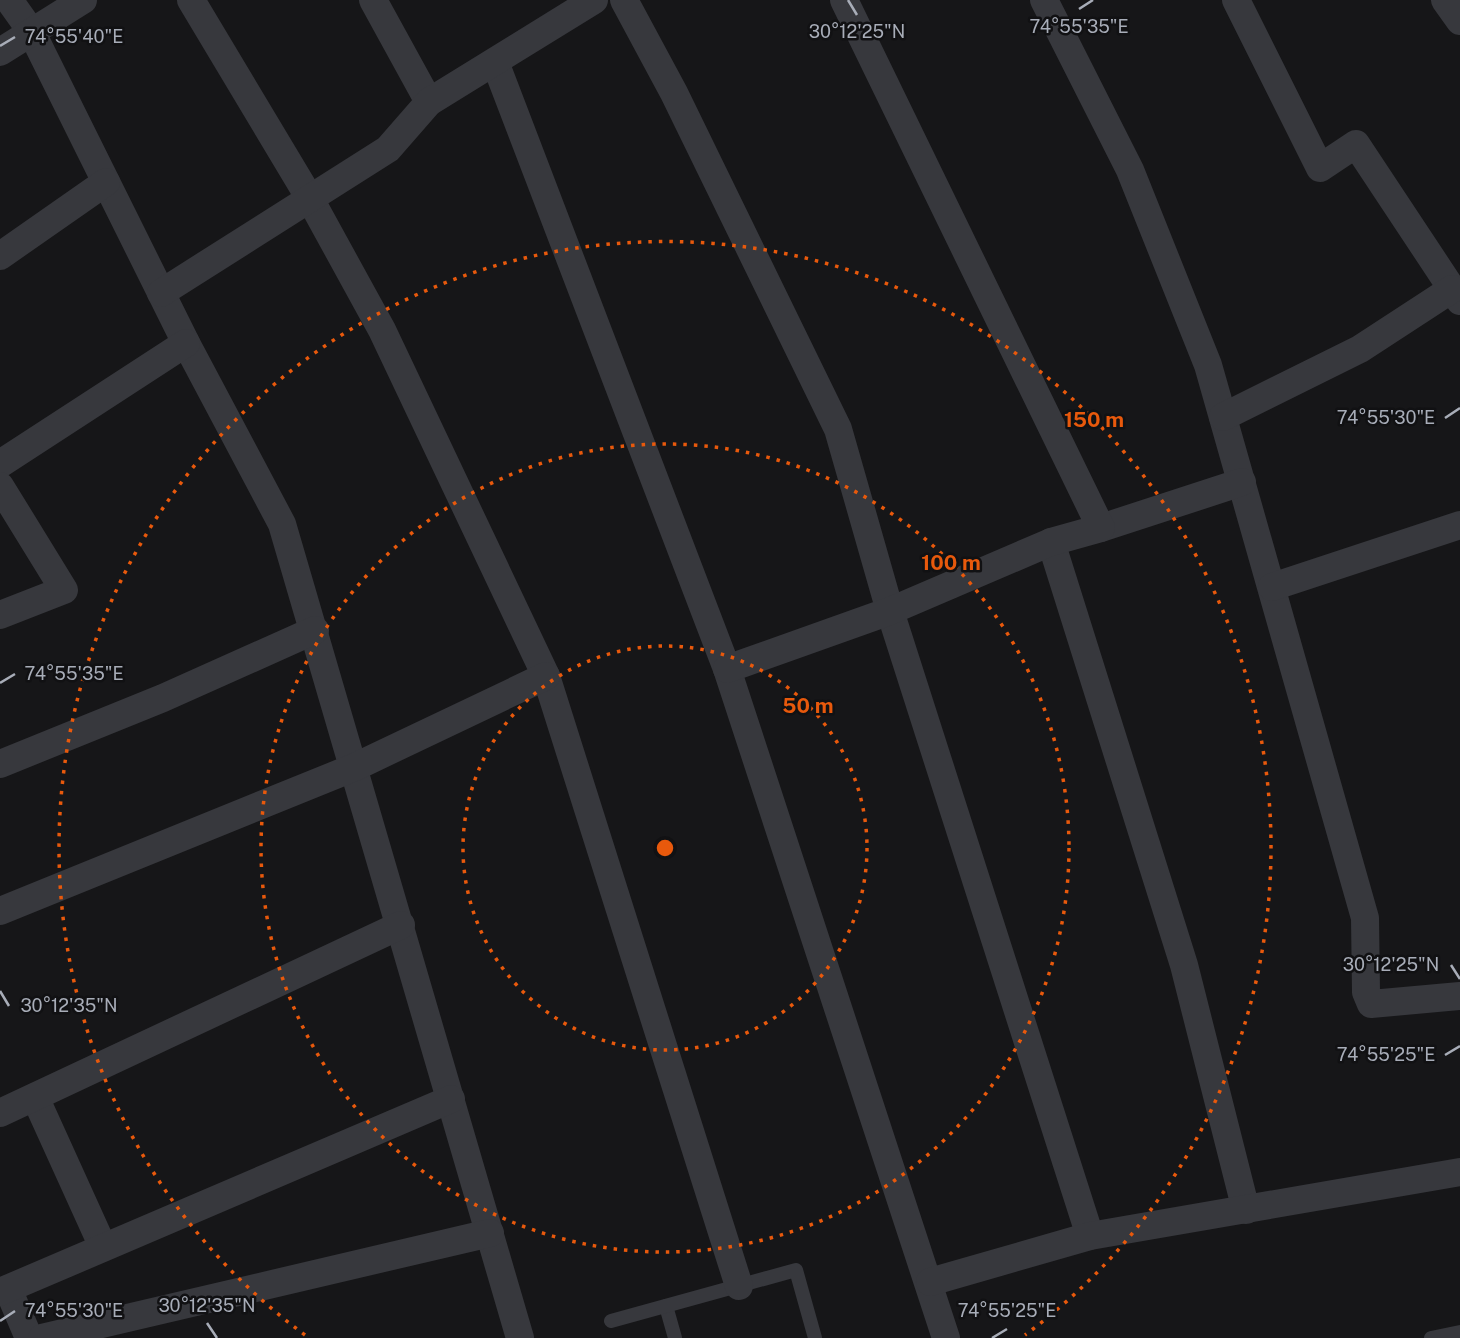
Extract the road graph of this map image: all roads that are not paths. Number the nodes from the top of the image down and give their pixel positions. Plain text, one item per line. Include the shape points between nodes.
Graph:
1 (9, 0) edge
2 (83, 0) edge
3 (191, 0) edge
4 (373, 0) edge
5 (594, 0) edge
6 (624, 0) edge
7 (844, 0) edge
8 (1044, 0) edge
9 (1236, 0) edge
10 (1445, 0) edge
11 (1460, 21) edge
12 (31, 31) junction
13 (0, 52) edge
14 (495, 62) junction
15 (429, 102) junction
16 (106, 182) junction
17 (309, 197) junction
18 (0, 256) edge
19 (161, 293) junction
20 (1456, 295) edge
21 (186, 343) junction
22 (1223, 417) junction
23 (0, 464) edge
24 (1242, 482) junction
25 (0, 486) edge
26 (1460, 525) edge
27 (1101, 528) junction
28 (1051, 542) junction
29 (1272, 587) junction
30 (890, 611) junction
31 (0, 615) edge
32 (315, 629) junction
33 (727, 669) junction
34 (546, 677) junction
35 (0, 764) edge
36 (355, 767) junction
37 (0, 911) edge
38 (401, 925) junction
39 (1460, 996) edge
40 (35, 1097) junction
41 (451, 1099) junction
42 (0, 1113) edge
43 (1460, 1172) edge
44 (1245, 1210) junction
45 (490, 1233) junction
46 (1090, 1236) junction
47 (103, 1247) junction
48 (930, 1282) junction
49 (740, 1286) junction
50 (4, 1291) edge
51 (666, 1306) junction
52 (611, 1321) dead end
53 (1460, 1332) edge
54 (29, 1338) edge
55 (42, 1338) edge
56 (520, 1338) edge
57 (675, 1338) edge
58 (815, 1338) edge
59 (946, 1338) edge
60 (1431, 1338) edge

1 - 12 street
2 - 12 street
3 - 17 street
4 - 15 street
5 - 14 street
6 - 30 street via 838,429
7 - 27 street
8 - 22 street via 1130,170 1208,365
9 - 20 street via 1320,169 1356,144
10 - 11 street
12 - 13 street
12 - 16 street
14 - 15 street
14 - 33 street
15 - 17 street via 388,149
16 - 18 street
16 - 19 street
17 - 19 street
17 - 34 street via 382,330
19 - 21 street
20 - 22 street
21 - 23 street
21 - 32 street via 282,524
22 - 24 street
24 - 27 street
24 - 29 street
25 - 31 street via 64,590
26 - 29 street
27 - 28 street
28 - 30 street
28 - 44 street via 1184,965
29 - 39 street via 1365,918 1366,992 1371,1004
30 - 33 street
30 - 46 street
32 - 35 street via 163,698
32 - 36 street
33 - 48 street
34 - 36 street
34 - 49 street
36 - 37 street
36 - 38 street
38 - 40 street
38 - 41 street
40 - 42 street
40 - 47 street
41 - 45 street
41 - 47 street
43 - 44 street
44 - 46 street
45 - 55 street
45 - 56 street
46 - 48 street
47 - 50 street
48 - 59 street
49 - 51 lane
49 - 58 lane via 796,1270
50 - 54 street
51 - 52 lane
51 - 57 lane
53 - 60 lane

